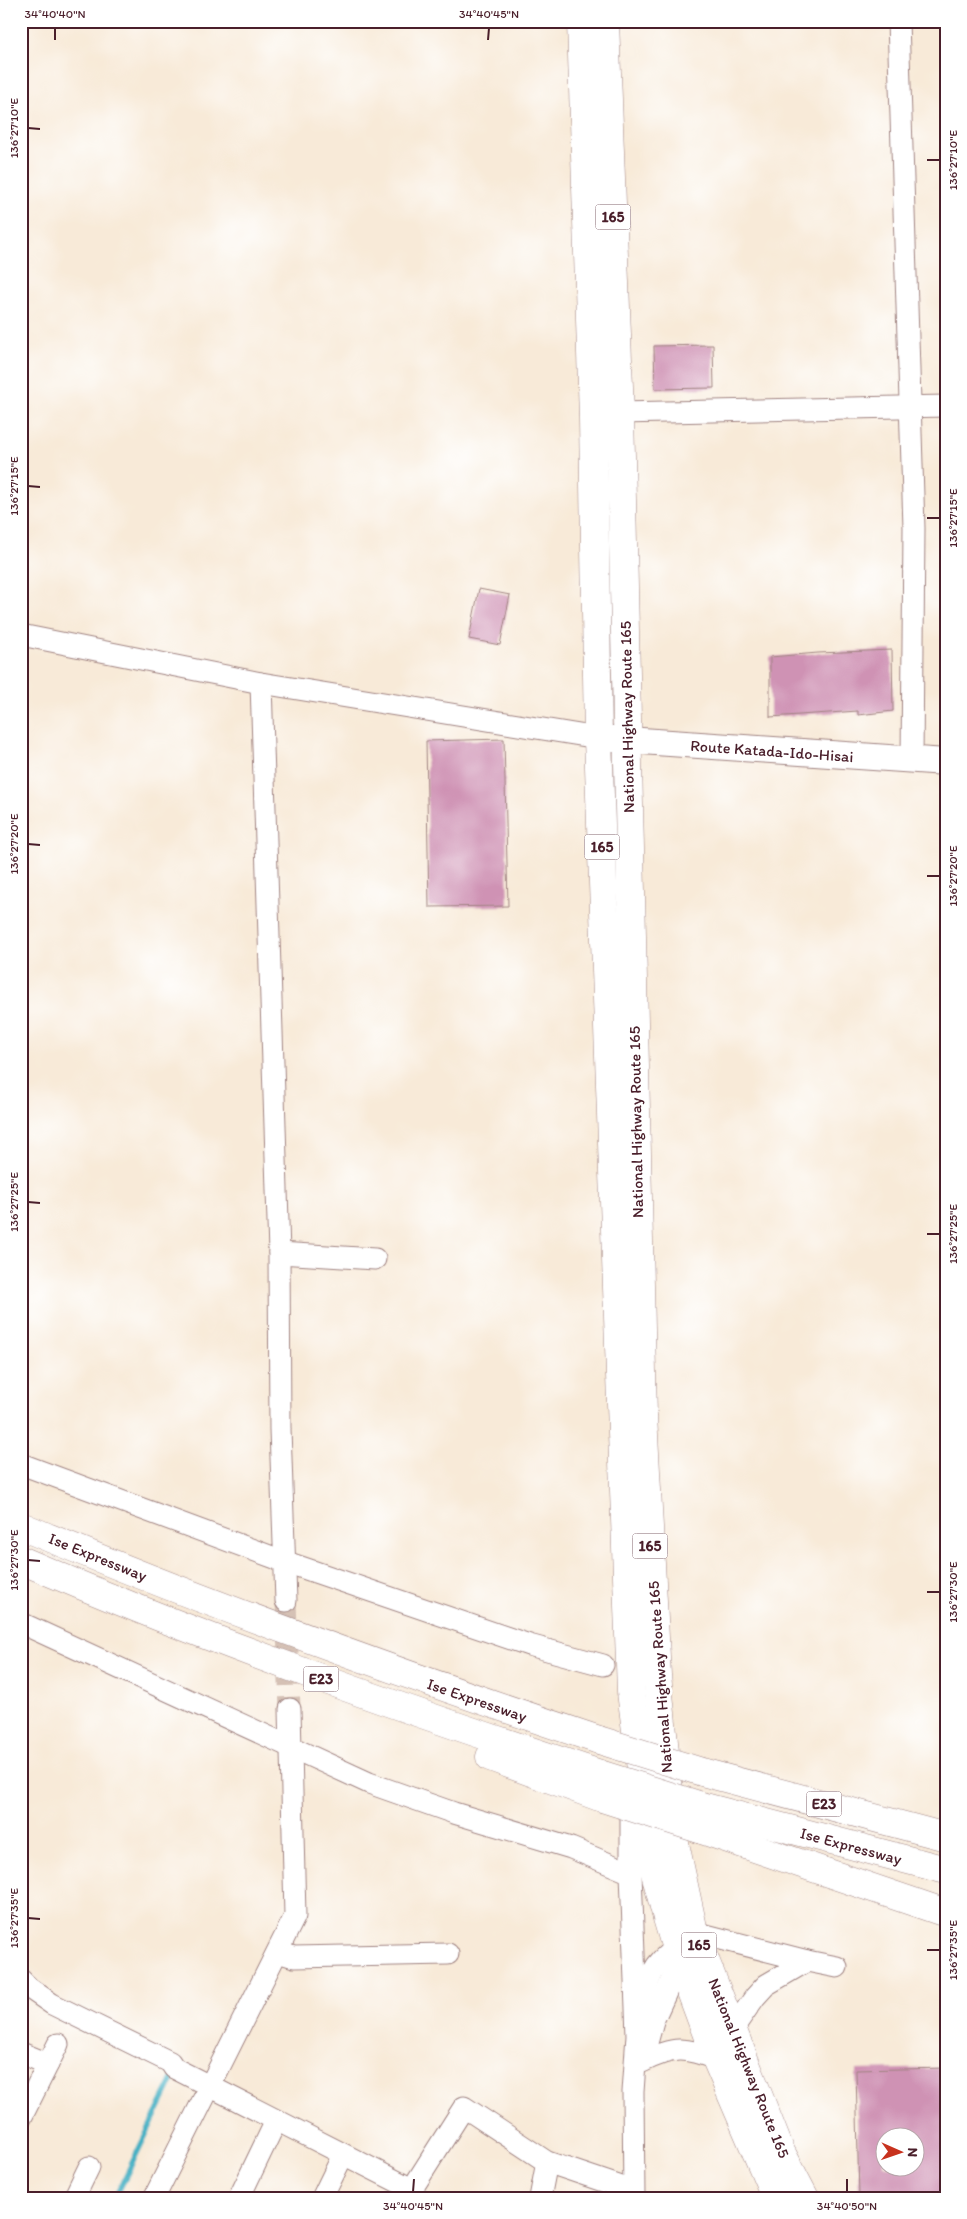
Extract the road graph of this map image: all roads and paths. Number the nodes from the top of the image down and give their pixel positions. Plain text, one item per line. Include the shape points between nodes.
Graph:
1 (581, 21) edge
2 (605, 21) edge
3 (898, 21) edge
4 (946, 406) edge
5 (909, 407) junction
6 (620, 413) junction
7 (21, 635) edge
8 (261, 683) junction
9 (598, 738) junction
10 (627, 741) junction
11 (912, 760) junction
12 (946, 762) edge
13 (278, 1253) junction
14 (375, 1259) dead end
15 (21, 1464) edge
16 (21, 1526) edge
17 (21, 1560) edge
18 (283, 1561) junction
19 (286, 1601) tunnel mouth
20 (21, 1623) edge
21 (603, 1665) dead end
22 (631, 1692) junction
23 (290, 1709) tunnel mouth
24 (291, 1748) junction
25 (704, 1818) junction
26 (946, 1837) edge
27 (946, 1870) edge
28 (631, 1873) junction
29 (946, 1913) edge
30 (683, 1947) junction
31 (278, 1952) junction
32 (448, 1954) dead end
33 (807, 1961) junction
34 (837, 1966) dead end
35 (21, 1980) edge
36 (732, 2030) junction
37 (637, 2035) junction
38 (58, 2044) dead end
39 (21, 2052) edge
40 (716, 2059) junction
41 (642, 2062) junction
42 (48, 2064) junction
43 (210, 2086) junction
44 (21, 2118) edge
45 (276, 2121) junction
46 (343, 2155) junction
47 (547, 2162) junction
48 (89, 2167) dead end
49 (633, 2194) edge
50 (74, 2198) edge
51 (154, 2198) edge
52 (239, 2198) edge
53 (322, 2198) edge
54 (540, 2198) edge
55 (776, 2198) edge
56 (805, 2198) edge

1 - 9 highway, National Highway Route 165 / 165 via 593,418
2 - 6 highway, National Highway Route 165 / 165
3 - 5 street
4 - 5 street
5 - 6 street
5 - 11 street via 914,528
6 - 10 highway, National Highway Route 165 / 165
7 - 8 street
8 - 9 street
8 - 13 street
9 - 10 main road, Route Katada-Ido-Hisai
9 - 22 highway, National Highway Route 165 / 165
10 - 11 main road, Route Katada-Ido-Hisai
10 - 30 highway, National Highway Route 165 / 165 via 644,1416 657,1675
11 - 12 main road, Route Katada-Ido-Hisai
13 - 14 street
13 - 18 street
15 - 18 street
16 - 26 highway, Ise Expressway / E23, bridge via 258,1621 435,1686 702,1772
17 - 25 highway, Ise Expressway / E23, bridge via 236,1648 425,1716 601,1786
18 - 19 street
18 - 21 street via 529,1645
20 - 24 street
22 - 28 street
22 - 30 highway, National Highway Route 165 / 165 via 654,1869
23 - 24 street
24 - 28 street via 369,1783 454,1813 571,1848
24 - 31 street via 295,1916
25 - 27 highway, Ise Expressway / E23
25 - 29 highway
28 - 37 street
30 - 33 street
30 - 36 highway, National Highway Route 165 / 165
30 - 37 street via 658,1961 646,1982
30 - 40 highway, National Highway Route 165 / 165
30 - 41 street via 653,2021
31 - 32 street via 294,1957
31 - 43 street
33 - 34 street
33 - 36 street via 766,1985
35 - 43 street via 52,2004 170,2062 174,2068
36 - 56 highway, National Highway Route 165 / 165 via 780,2150
37 - 49 street via 633,2092
38 - 42 street
39 - 42 street
40 - 41 street via 691,2049 676,2049
40 - 55 highway, National Highway Route 165 / 165
41 - 49 street
42 - 44 street
43 - 45 street
43 - 51 street
45 - 46 street
45 - 52 street
46 - 47 street via 412,2189 464,2107
46 - 53 street
47 - 49 street
47 - 54 street
48 - 50 street

